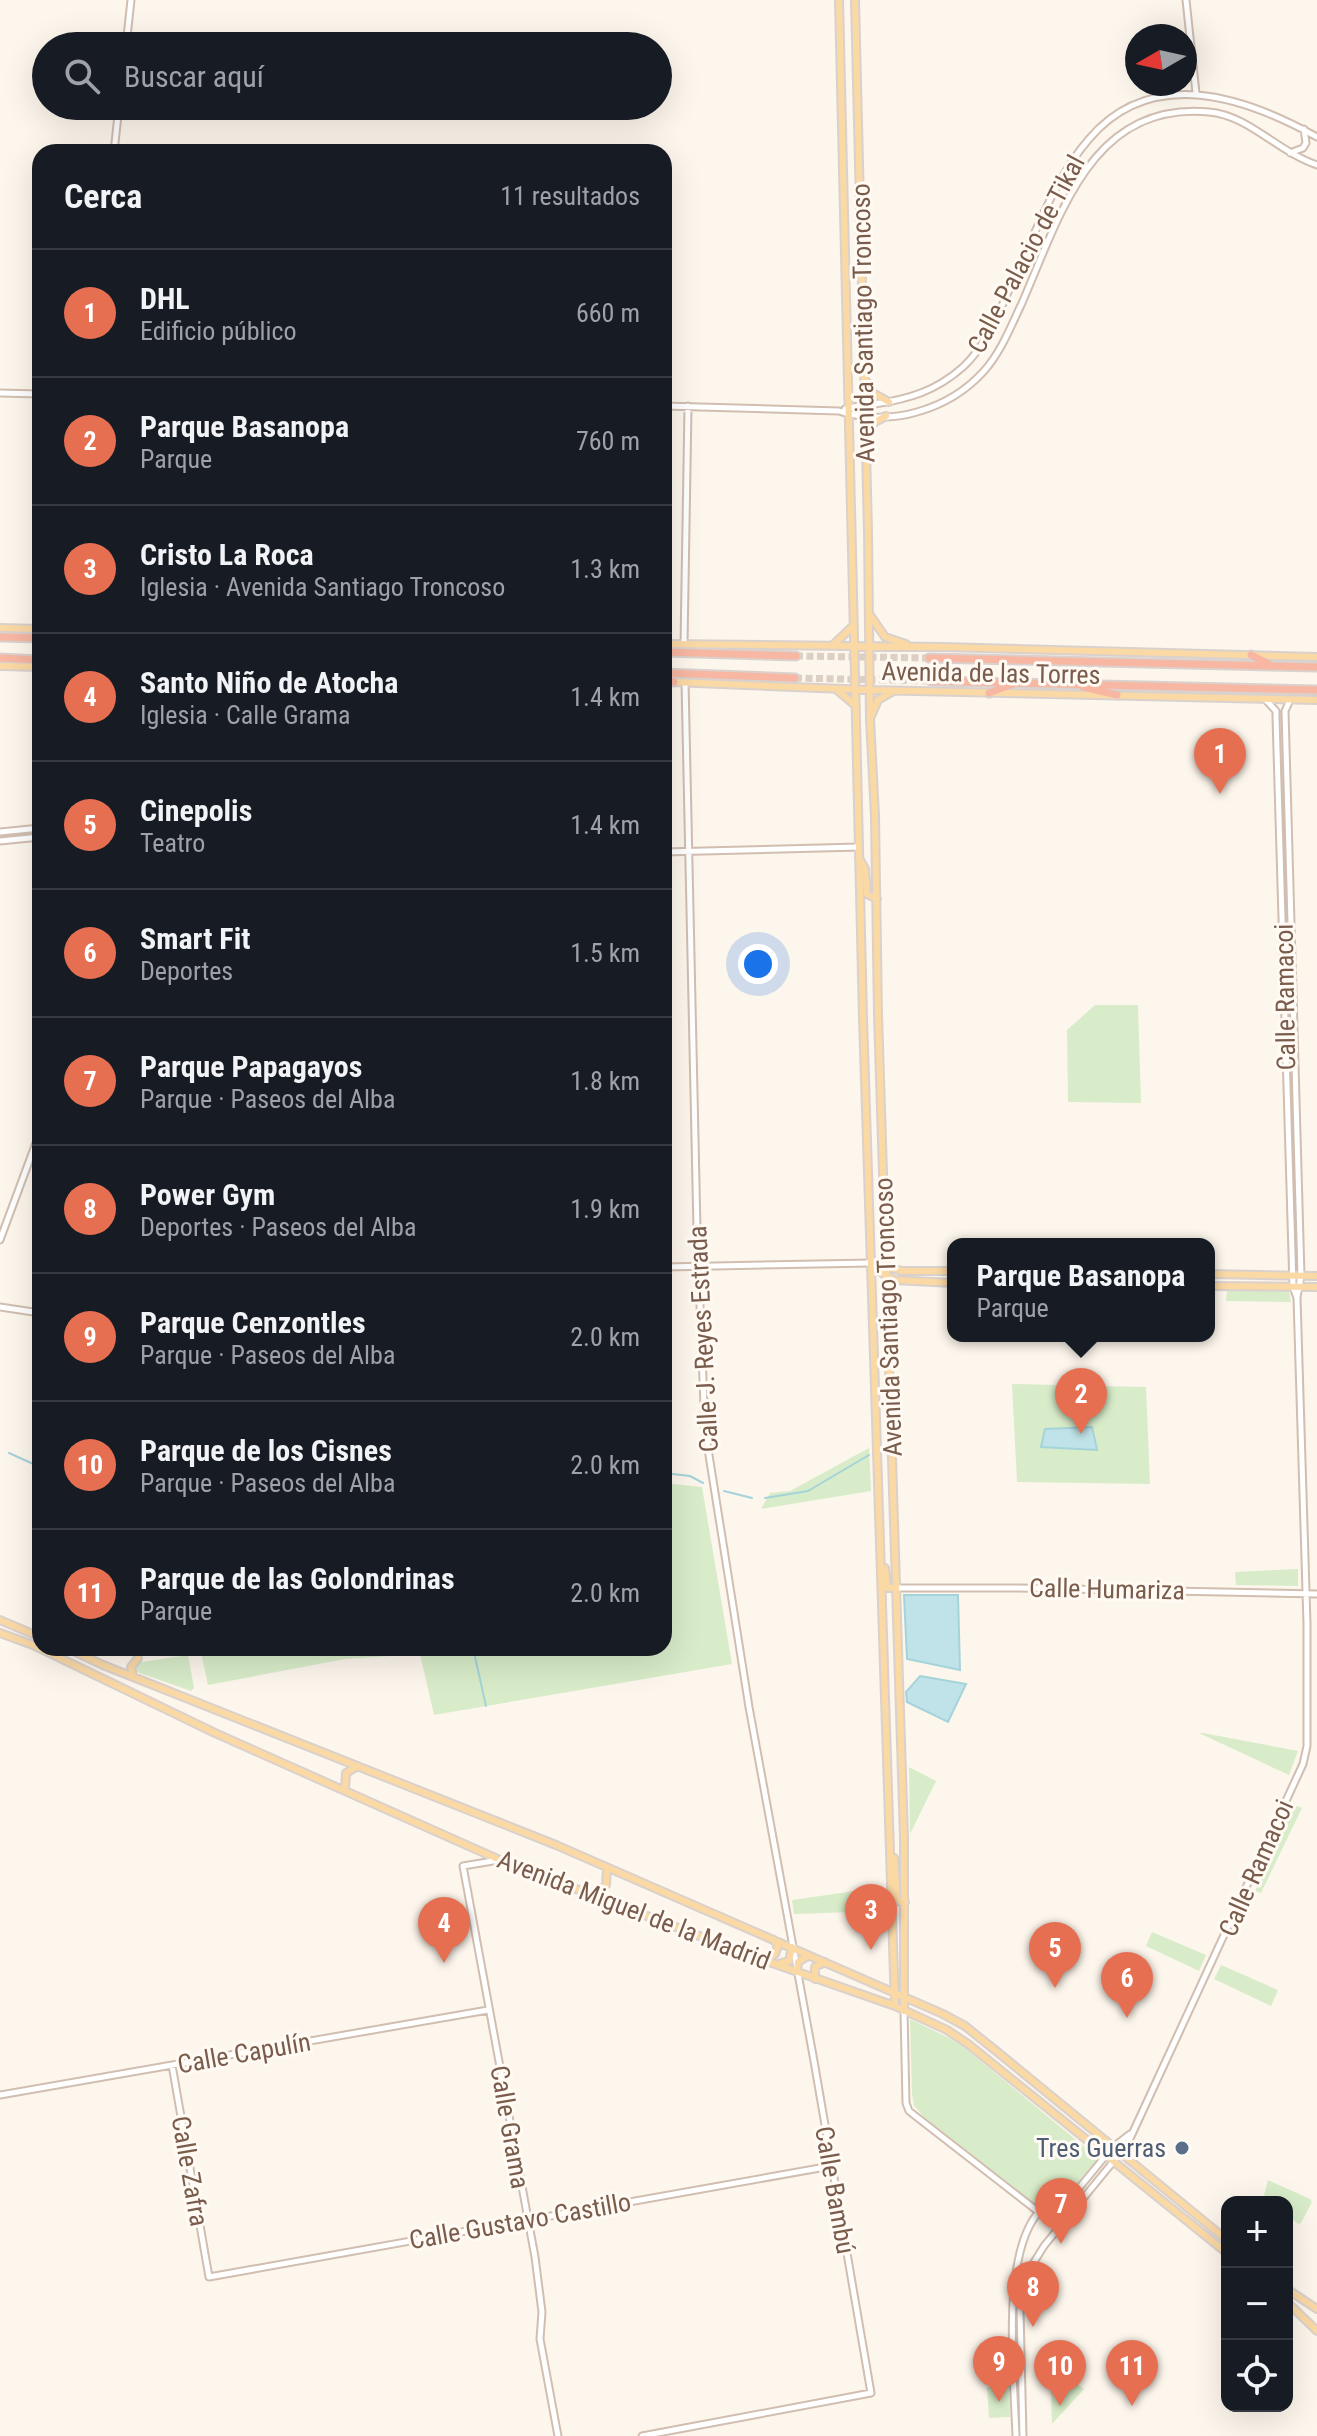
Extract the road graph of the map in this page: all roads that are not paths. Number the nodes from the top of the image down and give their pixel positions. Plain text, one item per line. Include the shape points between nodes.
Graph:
1 (131, 0) edge
2 (839, 0) edge
3 (855, 0) edge
4 (1186, 0) edge
5 (1189, 24) edge
6 (128, 32) edge
7 (1197, 93) edge
8 (1176, 96) edge
9 (117, 120) edge
10 (1304, 129) junction
11 (1317, 137) edge
12 (115, 144) edge
13 (1289, 153) junction
14 (1317, 165) edge
15 (1059, 183) junction
16 (1073, 191) junction
17 (865, 376) junction
18 (0, 393) edge
19 (32, 394) edge
20 (891, 402) junction
21 (865, 405) junction
22 (672, 406) edge
23 (688, 406) junction
24 (850, 411) junction
25 (866, 415) junction
26 (886, 416) junction
27 (895, 416) junction
28 (866, 433) junction
29 (851, 486) junction
30 (867, 494) junction
31 (853, 535) junction
32 (868, 562) junction
33 (868, 607) junction
34 (854, 625) junction
35 (0, 628) edge
36 (32, 629) edge
37 (0, 637) edge
38 (32, 638) edge
39 (672, 644) edge
40 (684, 644) junction
41 (830, 646) junction
42 (855, 646) junction
43 (868, 646) junction
44 (913, 647) junction
45 (672, 652) edge
46 (1251, 655) junction
47 (796, 656) tunnel mouth
48 (1317, 657) edge
49 (0, 658) edge
50 (929, 658) tunnel mouth
51 (32, 660) edge
52 (1271, 665) junction
53 (0, 666) edge
54 (32, 667) edge
55 (1317, 667) edge
56 (672, 678) edge
57 (795, 678) tunnel mouth
58 (931, 681) tunnel mouth
59 (674, 682) edge
60 (685, 682) junction
61 (1018, 683) junction
62 (1070, 684) junction
63 (834, 688) junction
64 (856, 689) junction
65 (870, 690) junction
66 (897, 690) junction
67 (1317, 690) edge
68 (989, 693) junction
69 (1117, 695) junction
70 (1265, 699) junction
71 (1290, 700) junction
72 (1317, 700) edge
73 (856, 706) junction
74 (1276, 711) junction
75 (1285, 711) junction
76 (870, 719) junction
77 (859, 814) junction
78 (875, 816) junction
79 (32, 829) edge
80 (0, 832) edge
81 (32, 838) edge
82 (0, 841) edge
83 (859, 847) junction
84 (672, 852) edge
85 (689, 852) junction
86 (859, 858) junction
87 (877, 899) junction
88 (32, 1154) edge
89 (0, 1240) edge
90 (870, 1264) junction
91 (698, 1266) junction
92 (672, 1267) edge
93 (886, 1267) junction
94 (902, 1271) junction
95 (947, 1271) edge
96 (1215, 1274) edge
97 (1297, 1276) junction
98 (1317, 1276) edge
99 (887, 1277) junction
100 (947, 1283) edge
101 (1215, 1286) edge
102 (1297, 1287) junction
103 (1317, 1287) edge
104 (873, 1293) junction
105 (0, 1307) edge
106 (32, 1312) edge
107 (880, 1538) junction
108 (896, 1588) junction
109 (1305, 1594) junction
110 (1317, 1594) edge
111 (0, 1620) edge
112 (0, 1633) edge
113 (32, 1634) edge
114 (32, 1645) edge
115 (56, 1656) edge
116 (85, 1656) edge
117 (138, 1658) dead end
118 (133, 1677) junction
119 (358, 1766) junction
120 (345, 1790) junction
121 (892, 1855) junction
122 (500, 1860) junction
123 (607, 1868) junction
124 (590, 1894) junction
125 (905, 1902) junction
126 (774, 1940) junction
127 (792, 1947) junction
128 (812, 1956) junction
129 (764, 1961) junction
130 (825, 1962) junction
131 (774, 1964) junction
132 (797, 1972) junction
133 (815, 1979) junction
134 (799, 1988) joint
135 (895, 1992) junction
136 (905, 1996) junction
137 (895, 2006) junction
138 (488, 2010) junction
139 (904, 2011) junction
140 (172, 2065) junction
141 (0, 2095) edge
142 (1131, 2134) junction
143 (1112, 2148) junction
144 (1121, 2154) junction
145 (1106, 2156) junction
146 (1114, 2162) junction
147 (831, 2166) junction
148 (1038, 2213) junction
149 (528, 2220) junction
150 (1051, 2222) junction
151 (1058, 2227) junction
152 (1221, 2235) edge
153 (1221, 2248) edge
154 (209, 2277) joint
155 (1293, 2293) edge
156 (1293, 2308) edge
157 (1317, 2309) edge
158 (1317, 2331) edge
159 (558, 2436) edge
160 (642, 2436) edge
161 (1016, 2436) edge
162 (1023, 2436) edge

1 - 6 street
2 - 24 main road, Avenida Santiago Troncoso
3 - 17 main road, Avenida Santiago Troncoso
4 - 5 street
7 - 10 street, Calle Palacio de Tikal via 1239,102
8 - 15 street, Calle Palacio de Tikal via 1149,100 1113,118 1088,140
9 - 12 street
10 - 11 street, Calle Palacio de Tikal
10 - 13 street via 1303,148
13 - 14 street, Calle Palacio de Tikal
13 - 16 street, Calle Palacio de Tikal via 1234,117 1199,111 1164,114 1116,135 1094,156
15 - 16 street
15 - 20 street, Calle Palacio de Tikal via 974,355 931,390
16 - 27 street, Calle Palacio de Tikal via 993,360 958,394 929,409
17 - 20 main road via 873,393
17 - 21 main road, Avenida Santiago Troncoso
18 - 19 street
20 - 21 street, Calle Palacio de Tikal
20 - 27 street
21 - 24 street, Calle Palacio de Tikal
21 - 25 main road, Avenida Santiago Troncoso
22 - 23 street
23 - 24 street
23 - 40 street
24 - 25 street, Calle Palacio de Tikal
24 - 29 main road, Avenida Santiago Troncoso
25 - 26 street, Calle Palacio de Tikal
25 - 28 main road, Avenida Santiago Troncoso
26 - 27 street, Calle Palacio de Tikal
26 - 28 main road
28 - 30 main road, Avenida Santiago Troncoso
29 - 30 main road
29 - 31 main road, Avenida Santiago Troncoso
30 - 32 main road, Avenida Santiago Troncoso
31 - 32 main road via 858,557
31 - 34 main road, Avenida Santiago Troncoso
32 - 33 main road, Avenida Santiago Troncoso
33 - 43 main road, Avenida Santiago Troncoso
33 - 44 main road via 885,637
34 - 41 main road
34 - 42 main road, Avenida Santiago Troncoso
35 - 36 main road
37 - 38 highway
39 - 40 main road, Avenida de las Torres
40 - 41 main road, Avenida de las Torres
41 - 42 main road, Avenida de las Torres
42 - 43 main road, Avenida de las Torres
42 - 64 main road, Avenida Santiago Troncoso
43 - 44 main road, Avenida de las Torres
43 - 65 main road, Avenida Santiago Troncoso
44 - 46 main road, Avenida de las Torres
45 - 47 highway
46 - 48 main road, Avenida de las Torres
46 - 52 highway
49 - 51 highway
50 - 52 highway, Avenida de las Torres
52 - 55 highway, Avenida de las Torres
53 - 54 main road
56 - 57 highway
58 - 61 highway, Avenida de las Torres
59 - 60 main road, Avenida de las Torres
60 - 63 main road, Avenida de las Torres
60 - 85 street, Calle J. Reyes Estrada
61 - 62 highway, Avenida de las Torres
61 - 68 highway
62 - 67 highway, Avenida de las Torres
62 - 69 highway
63 - 64 main road, Avenida de las Torres
63 - 73 main road
64 - 65 main road, Avenida de las Torres
64 - 73 main road, Avenida Santiago Troncoso
65 - 66 main road, Avenida de las Torres
65 - 76 main road, Avenida Santiago Troncoso
66 - 68 main road, Avenida de las Torres
66 - 76 main road via 878,700
68 - 69 main road, Avenida de las Torres
69 - 70 main road, Avenida de las Torres
70 - 71 main road, Avenida de las Torres
70 - 74 street
71 - 72 main road, Avenida de las Torres
71 - 75 street, Calle Ramacoi
73 - 77 main road, Avenida Santiago Troncoso
74 - 75 street
74 - 97 street, Calle Ramacoi
75 - 97 street, Calle Ramacoi
76 - 78 main road, Avenida Santiago Troncoso
77 - 78 main road
77 - 83 main road, Avenida Santiago Troncoso
78 - 87 main road, Avenida Santiago Troncoso
79 - 80 street
81 - 82 street
83 - 85 street
83 - 86 main road, Avenida Santiago Troncoso
84 - 85 street
85 - 91 street, Calle J. Reyes Estrada
86 - 87 main road via 867,894
86 - 90 main road, Avenida Santiago Troncoso
87 - 93 main road, Avenida Santiago Troncoso
88 - 89 street
90 - 91 street
90 - 93 main road
90 - 99 main road
90 - 104 main road, Avenida Santiago Troncoso
91 - 92 street
91 - 127 street, Calle J. Reyes Estrada via 711,1475
93 - 94 main road
93 - 99 main road, Avenida Santiago Troncoso
94 - 95 main road
94 - 99 main road
96 - 97 main road
97 - 98 main road
97 - 102 street, Calle Ramacoi
99 - 100 main road
99 - 104 main road
99 - 108 main road, Avenida Santiago Troncoso
101 - 102 main road
102 - 103 main road
102 - 109 street, Calle Ramacoi
104 - 107 main road, Avenida Santiago Troncoso
105 - 106 street
107 - 108 main road via 886,1586
107 - 121 main road, Avenida Santiago Troncoso
108 - 109 street, Calle Humariza
108 - 125 main road, Avenida Santiago Troncoso
109 - 110 street, Calle Humariza
109 - 142 street, Calle Ramacoi via 1309,1732 1303,1764
111 - 113 main road
112 - 114 main road, Avenida Miguel de la Madrid
115 - 120 main road, Avenida Miguel de la Madrid
116 - 118 main road, Avenida Miguel de la Madrid
117 - 118 main road via 131,1667
118 - 119 main road, Avenida Miguel de la Madrid
119 - 120 main road via 346,1773
119 - 123 main road, Avenida Miguel de la Madrid
120 - 122 main road, Avenida Miguel de la Madrid
121 - 125 main road via 898,1901
121 - 135 main road, Avenida Santiago Troncoso
122 - 124 main road, Avenida Miguel de la Madrid
122 - 138 street, Calle Grama via 463,1866
123 - 124 main road via 606,1885
123 - 126 main road, Avenida Miguel de la Madrid
124 - 129 main road, Avenida Miguel de la Madrid
125 - 136 main road, Avenida Santiago Troncoso
126 - 127 main road, Avenida Miguel de la Madrid
126 - 129 main road via 775,1954
127 - 128 main road, Avenida Miguel de la Madrid
127 - 131 main road via 789,1961
127 - 132 street, Calle J. Reyes Estrada
128 - 130 main road, Avenida Miguel de la Madrid
128 - 132 main road via 798,1962
129 - 131 main road, Avenida Miguel de la Madrid
130 - 133 main road via 815,1967
130 - 135 main road, Avenida Miguel de la Madrid
131 - 132 main road, Avenida Miguel de la Madrid
132 - 133 main road, Avenida Miguel de la Madrid
132 - 134 street, Calle J. Reyes Estrada
133 - 137 main road, Avenida Miguel de la Madrid
134 - 147 street, Calle Bambú
135 - 136 main road, Avenida Miguel de la Madrid
135 - 137 main road, Avenida Santiago Troncoso
136 - 139 main road, Avenida Santiago Troncoso
136 - 143 main road, Avenida Miguel de la Madrid via 972,2031
137 - 139 main road, Avenida Miguel de la Madrid
138 - 140 street, Calle Capulín
138 - 149 street, Calle Grama
139 - 145 main road, Avenida Miguel de la Madrid via 963,2040
139 - 148 street via 908,2109
140 - 141 street, Calle Capulín
140 - 154 street, Calle Zafra
142 - 143 street, Calle Ramacoi
142 - 144 street, Calle Ramacoi
143 - 144 main road, Avenida Miguel de la Madrid
143 - 145 street, Calle Ramacoi
144 - 146 street, Calle Ramacoi
144 - 152 main road, Avenida Miguel de la Madrid
145 - 146 main road, Avenida Miguel de la Madrid
145 - 150 street, Calle Ramacoi
146 - 151 street, Calle Ramacoi
146 - 153 main road, Avenida Miguel de la Madrid
147 - 149 street, Calle Gustavo Castillo
147 - 160 street, Calle Bambú via 871,2393
148 - 150 street
148 - 161 street via 1026,2230 1015,2275
149 - 154 street, Calle Gustavo Castillo
149 - 159 street, Calle Grama via 540,2294 540,2339
150 - 151 street
151 - 162 street, Calle Ramacoi via 1022,2288
155 - 157 main road
156 - 158 main road

